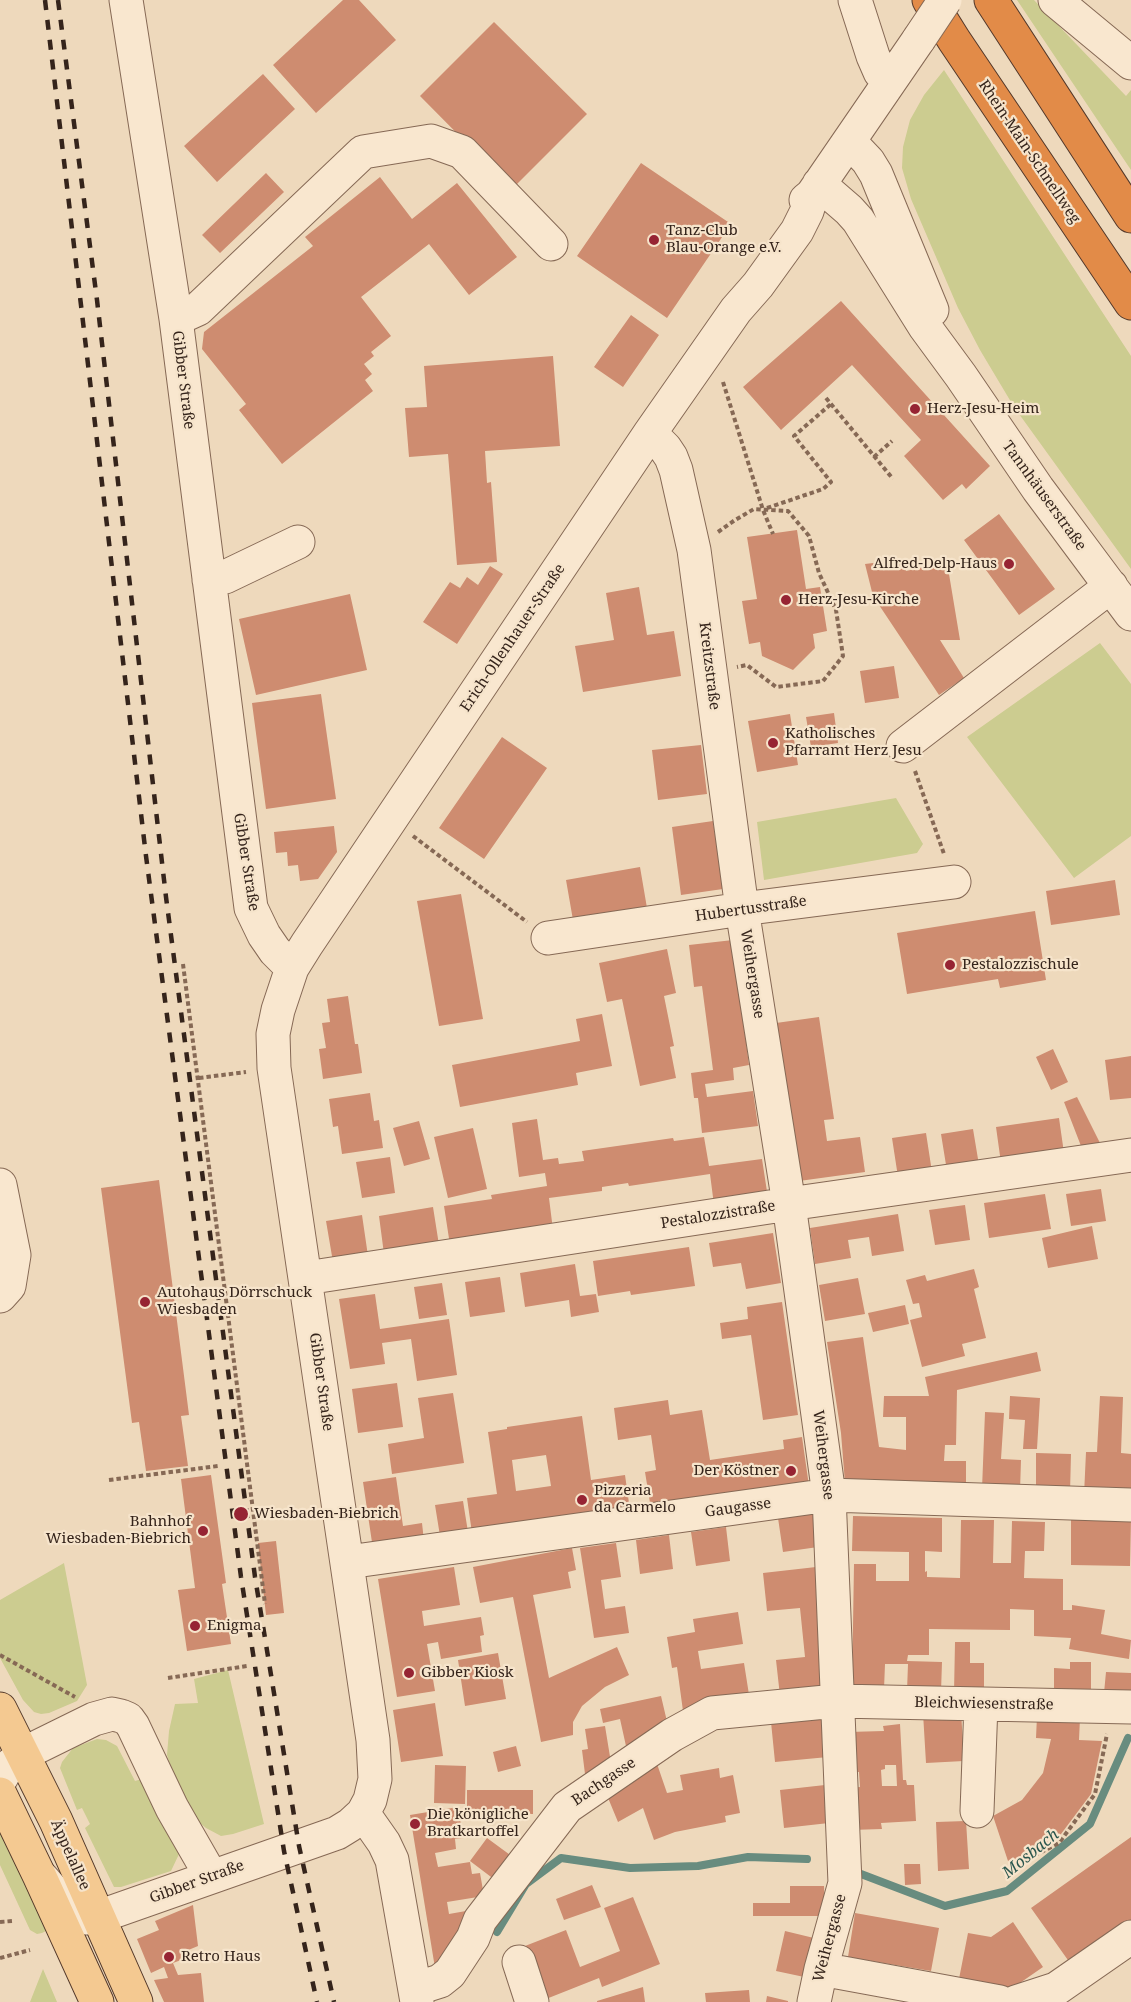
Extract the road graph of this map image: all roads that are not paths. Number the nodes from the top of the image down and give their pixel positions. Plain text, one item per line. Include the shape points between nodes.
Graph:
1 (126, 0) edge
2 (855, 0) edge
3 (929, 0) edge
4 (945, 0) edge
5 (991, 0) edge
6 (1055, 0) edge
7 (1131, 63) edge
8 (888, 82) junction
9 (849, 141) junction
10 (816, 190) junction
11 (1131, 216) edge
12 (551, 244) dead end
13 (1131, 303) edge
14 (176, 319) junction
15 (961, 376) junction
16 (650, 433) junction
17 (298, 542) dead end
18 (209, 580) junction
19 (1111, 586) junction
20 (1131, 614) edge
21 (903, 746) road end
22 (954, 882) road end
23 (742, 909) junction
24 (548, 938) road end
25 (292, 968) junction
26 (1131, 1155) edge
27 (0, 1185) edge
28 (789, 1204) junction
29 (306, 1278) junction
30 (0, 1296) edge
31 (829, 1496) junction
32 (1131, 1505) edge
33 (348, 1562) junction
34 (836, 1701) junction
35 (981, 1704) junction
36 (1122, 1707) edge
37 (0, 1709) edge
38 (23, 1754) junction
39 (0, 1780) edge
40 (0, 1794) edge
41 (977, 1811) dead end
42 (363, 1814) junction
43 (39, 1875) junction
44 (211, 1876) junction
45 (98, 1917) junction
46 (1131, 1937) edge
47 (519, 1962) dead end
48 (821, 1969) junction
49 (416, 1995) edge
50 (97, 2002) edge
51 (136, 2002) edge
52 (532, 2002) edge
53 (814, 2002) edge
54 (1000, 2002) edge
55 (1016, 2002) edge

1 - 14 street, Gibber Straße
2 - 8 street via 873,56
3 - 13 highway, Rhein-Main-Schnellweg
4 - 8 street, Erich-Ollenhauer-Straße, bridge
5 - 11 highway
6 - 7 street
8 - 9 street, Erich-Ollenhauer-Straße
9 - 10 street, Erich-Ollenhauer-Straße
9 - 15 street, Tannhäuserstraße via 868,161 883,189
10 - 15 street, Tannhäuserstraße via 858,220 925,327
10 - 16 street, Erich-Ollenhauer-Straße via 797,231
12 - 14 street via 462,152 431,141 363,152 198,309
14 - 18 street, Gibber Straße
15 - 19 street, Tannhäuserstraße
16 - 23 street, Kreitzstraße via 674,464 694,550
16 - 25 street, Erich-Ollenhauer-Straße
17 - 18 street via 225,577
18 - 25 street, Gibber Straße via 251,908 264,935
19 - 20 street, Tannhäuserstraße
19 - 21 street
22 - 23 street, Hubertusstraße
23 - 24 street, Hubertusstraße
23 - 28 street, Weihergasse
25 - 29 street, Gibber Straße via 273,1034 274,1057
26 - 28 street, Pestalozzistraße
27 - 30 street via 14,1255 9,1286
28 - 29 street, Pestalozzistraße
28 - 31 street, Weihergasse
29 - 33 street, Gibber Straße
31 - 32 street, Gaugasse
31 - 33 street, Gaugasse
31 - 34 street, Weihergasse
33 - 42 street, Gibber Straße via 375,1762 373,1788
34 - 35 street, Bleichwiesenstraße
34 - 48 street, Weihergasse via 845,1883
34 - 49 street, Bachgasse via 712,1713 567,1807 480,1920 450,1973
35 - 36 street, Bleichwiesenstraße
35 - 41 street
37 - 38 main road, Äppelallee
38 - 39 street
38 - 44 street via 94,1719 112,1714 128,1719
38 - 45 main road, Äppelallee
40 - 43 main road
42 - 44 street, Gibber Straße via 337,1833
42 - 49 street via 392,1860
43 - 45 street via 78,1913 86,1918
43 - 50 main road
44 - 45 street, Gibber Straße
45 - 51 main road, Äppelallee
46 - 55 street via 1056,1989
47 - 52 street
48 - 53 street, Weihergasse
48 - 54 street

